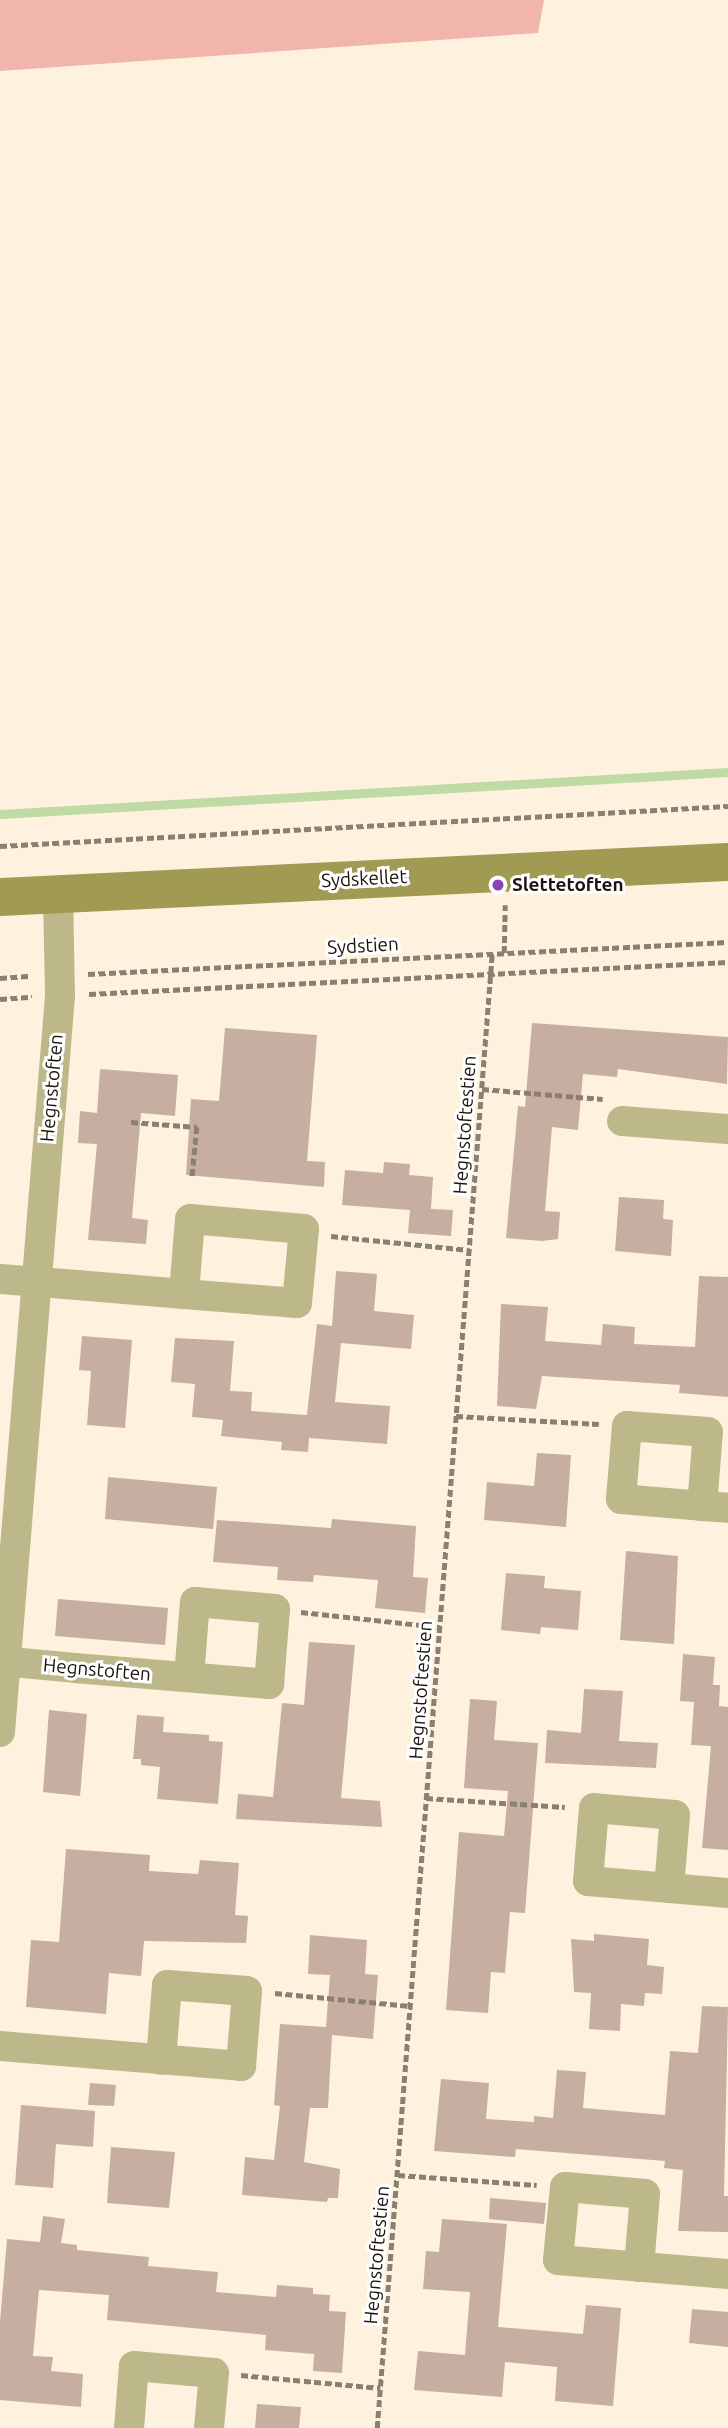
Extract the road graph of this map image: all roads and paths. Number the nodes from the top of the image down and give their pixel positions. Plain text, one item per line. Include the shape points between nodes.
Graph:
1 (728, 806) edge
2 (0, 846) edge
3 (728, 862) edge
4 (505, 890) dead end
5 (58, 894) junction
6 (0, 897) edge
7 (728, 942) edge
8 (504, 953) junction
9 (492, 954) junction
10 (728, 962) edge
11 (491, 974) junction
12 (0, 978) edge
13 (60, 985) junction
14 (0, 999) edge
15 (482, 1089) junction
16 (622, 1121) joint
17 (131, 1122) dead end
18 (728, 1129) edge
19 (192, 1179) dead end
20 (304, 1228) junction
21 (469, 1250) junction
22 (0, 1279) edge
23 (36, 1282) junction
24 (184, 1294) junction
25 (456, 1416) junction
26 (627, 1426) junction
27 (715, 1507) edge
28 (275, 1609) junction
29 (440, 1627) junction
30 (3, 1662) edge
31 (189, 1677) junction
32 (0, 1732) edge
33 (426, 1798) junction
34 (594, 1808) junction
35 (669, 1888) junction
36 (728, 1893) edge
37 (247, 1991) junction
38 (410, 2006) junction
39 (0, 2046) edge
40 (161, 2060) junction
41 (398, 2175) junction
42 (565, 2187) junction
43 (639, 2267) junction
44 (728, 2274) edge
45 (214, 2373) junction
46 (380, 2388) junction
47 (129, 2428) edge
48 (209, 2428) edge
49 (377, 2428) edge

1 - 2 path
3 - 5 street, Sydskellet
4 - 8 path
5 - 6 street, Sydskellet
5 - 13 street, Hegnstoften
7 - 8 path, Sydstien
8 - 9 path, Sydstien
9 - 11 path, Hegnstoftestien
9 - 13 path, Sydstien
10 - 11 path
11 - 13 path
11 - 15 path, Hegnstoftestien
12 - 13 path, Sydstien
13 - 14 path
13 - 23 street, Hegnstoften
15 - 16 path via 619,1100
15 - 21 path, Hegnstoftestien
16 - 18 street
17 - 19 path via 197,1127
20 - 21 path via 317,1235
20 - 24 street via 190,1219
20 - 24 street via 298,1303
21 - 25 path, Hegnstoftestien
22 - 23 street
23 - 24 street
23 - 30 street, Hegnstoften
25 - 26 path
25 - 29 path, Hegnstoftestien
26 - 27 street via 708,1433
26 - 27 street via 621,1499
28 - 29 path
28 - 31 street via 195,1602
28 - 31 street, Hegnstoften via 269,1684
29 - 33 path, Hegnstoftestien
30 - 31 street, Hegnstoften
30 - 32 street, Hegnstoften
33 - 34 path
33 - 38 path, Hegnstoftestien
34 - 35 street via 588,1881
34 - 35 street via 675,1815
35 - 36 street
37 - 38 path
37 - 40 street via 167,1985
37 - 40 street via 241,2066
38 - 41 path, Hegnstoftestien
39 - 40 street
41 - 42 path
41 - 46 path, Hegnstoftestien
42 - 43 street via 645,2194
42 - 43 street via 558,2260
43 - 44 street
45 - 46 path
45 - 47 street via 134,2366
45 - 48 street
46 - 49 path, Hegnstoftestien

